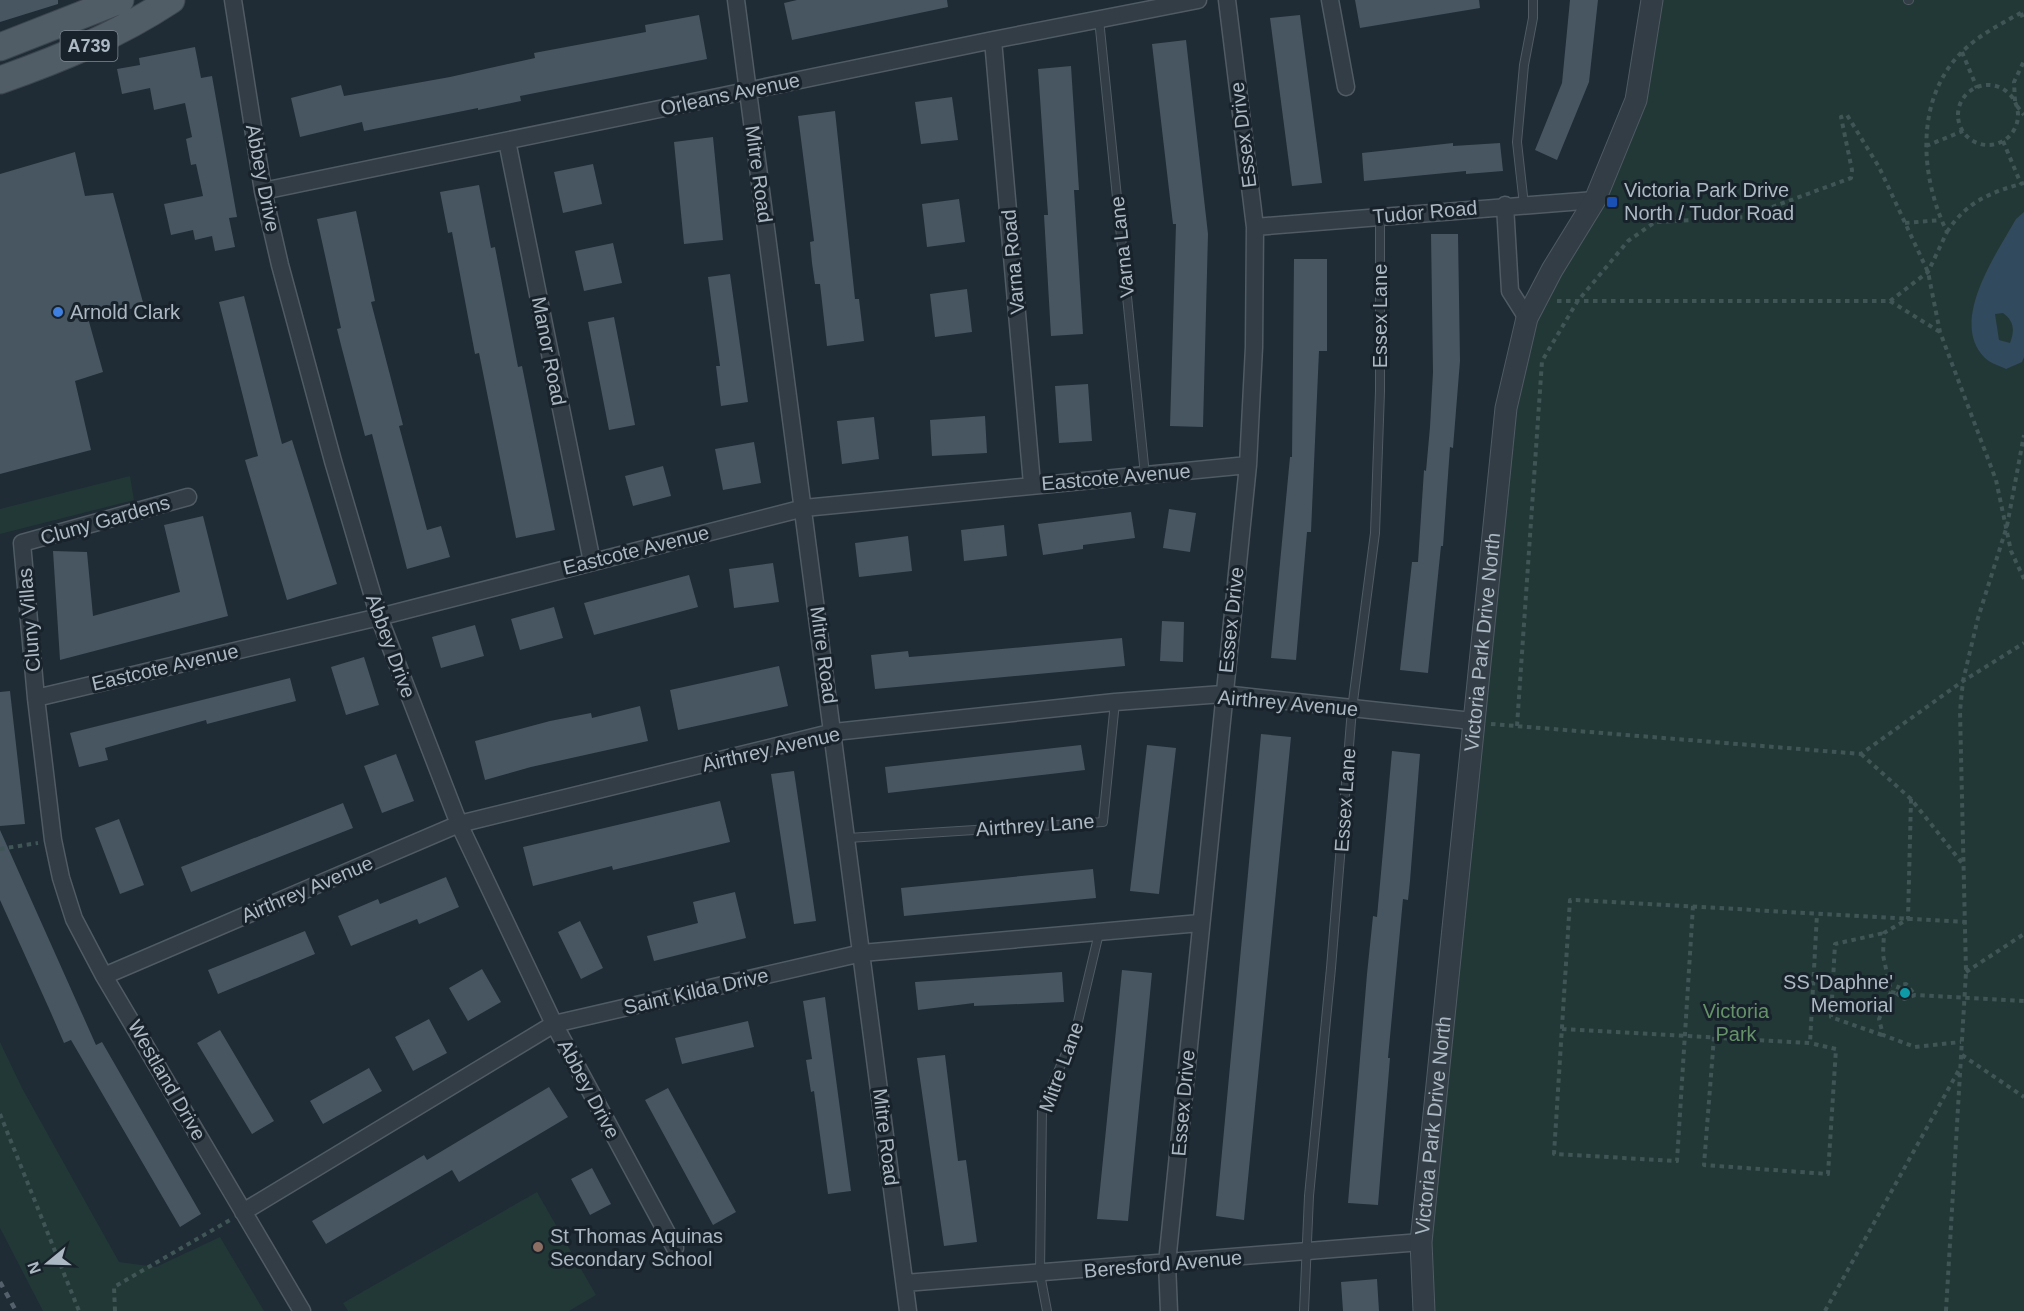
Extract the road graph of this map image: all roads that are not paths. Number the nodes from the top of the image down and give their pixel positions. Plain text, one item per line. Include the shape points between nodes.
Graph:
1 (171, 0) edge
2 (233, 0) edge
3 (736, 0) edge
4 (1198, 0) edge
5 (1227, 0) edge
6 (1330, 0) edge
7 (1533, 0) edge
8 (1652, 0) edge
9 (116, 1) edge
10 (1099, 19) junction
11 (993, 40) junction
12 (0, 47) edge
13 (0, 80) edge
14 (1346, 87) dead end
15 (748, 90) junction
16 (507, 141) junction
17 (263, 191) junction
18 (1595, 200) junction
19 (1505, 205) junction
20 (1524, 205) junction
21 (1380, 216) junction
22 (1255, 227) junction
23 (1531, 309) junction
24 (1248, 465) junction
25 (1144, 474) junction
26 (1032, 484) junction
27 (188, 497) dead end
28 (804, 508) junction
29 (22, 543) joint
30 (592, 562) junction
31 (379, 616) junction
32 (1223, 694) junction
33 (36, 698) junction
34 (1115, 702) junction
35 (1352, 709) junction
36 (1472, 721) junction
37 (834, 732) junction
38 (459, 824) junction
39 (848, 838) junction
40 (53, 840) joint
41 (1200, 923) junction
42 (1099, 933) junction
43 (862, 953) junction
44 (104, 976) junction
45 (554, 1024) junction
46 (243, 1212) junction
47 (1421, 1242) junction
48 (675, 1248) dead end
49 (1305, 1252) junction
50 (1167, 1263) junction
51 (1040, 1274) junction
52 (905, 1283) junction
53 (302, 1311) edge
54 (908, 1311) edge
55 (1047, 1311) edge
56 (1169, 1311) edge
57 (1304, 1311) edge
58 (1424, 1311) edge

1 - 13 main road, A739 via 90,45
2 - 17 street, Abbey Drive
3 - 15 street, Mitre Road
4 - 10 street, Orleans Avenue
5 - 22 street, Essex Drive
6 - 14 street
7 - 20 lane via 1517,142
8 - 18 street, Victoria Park Drive North via 1636,100
9 - 12 main road, A739
10 - 11 street, Orleans Avenue
10 - 25 lane, Varna Lane
11 - 15 street, Orleans Avenue
11 - 26 street, Varna Road
15 - 16 street, Orleans Avenue
15 - 28 street, Mitre Road
16 - 17 street, Orleans Avenue
16 - 30 street, Manor Road
17 - 31 street, Abbey Drive via 303,356
18 - 20 street, Tudor Road
18 - 23 street, Victoria Park Drive North
19 - 20 street, Tudor Road
19 - 21 street, Tudor Road
19 - 23 street via 1510,291
21 - 22 street, Tudor Road
21 - 35 lane, Essex Lane via 1375,533
22 - 24 street, Essex Drive
23 - 36 street, Victoria Park Drive North via 1506,408
24 - 25 street, Eastcote Avenue
24 - 32 street, Essex Drive
25 - 26 street, Eastcote Avenue
26 - 28 street, Eastcote Avenue
27 - 29 street, Cluny Gardens
28 - 30 street, Eastcote Avenue
28 - 37 street, Mitre Road
29 - 33 street, Cluny Villas
30 - 31 street, Eastcote Avenue
31 - 33 street, Eastcote Avenue
31 - 38 street, Abbey Drive
32 - 34 street, Airthrey Avenue
32 - 35 street, Airthrey Avenue
32 - 41 street, Essex Drive
33 - 40 street, Cluny Villas
34 - 37 street, Airthrey Avenue
34 - 39 lane, Airthrey Lane via 1103,822
35 - 36 street, Airthrey Avenue
35 - 49 lane, Essex Lane
36 - 47 street, Victoria Park Drive North
37 - 38 street, Airthrey Avenue
37 - 39 street, Mitre Road
38 - 44 street, Airthrey Avenue
38 - 45 street, Abbey Drive
39 - 43 street, Mitre Road
40 - 44 street, Westland Drive via 74,919
41 - 42 street, Saint Kilda Drive
41 - 50 street, Essex Drive
42 - 43 street, Saint Kilda Drive
42 - 51 lane, Mitre Lane via 1076,1030 1042,1109
43 - 45 street, Saint Kilda Drive
43 - 52 street, Mitre Road
44 - 46 street, Westland Drive
45 - 46 street, Saint Kilda Drive
45 - 48 street, Abbey Drive
46 - 53 street, Westland Drive
47 - 49 street, Beresford Avenue
47 - 58 street, Victoria Park Drive North
49 - 50 street, Beresford Avenue
49 - 57 lane, Essex Lane
50 - 51 street, Beresford Avenue
50 - 56 street, Essex Drive
51 - 52 street, Beresford Avenue
51 - 55 lane, Mitre Lane
52 - 54 street, Mitre Road

